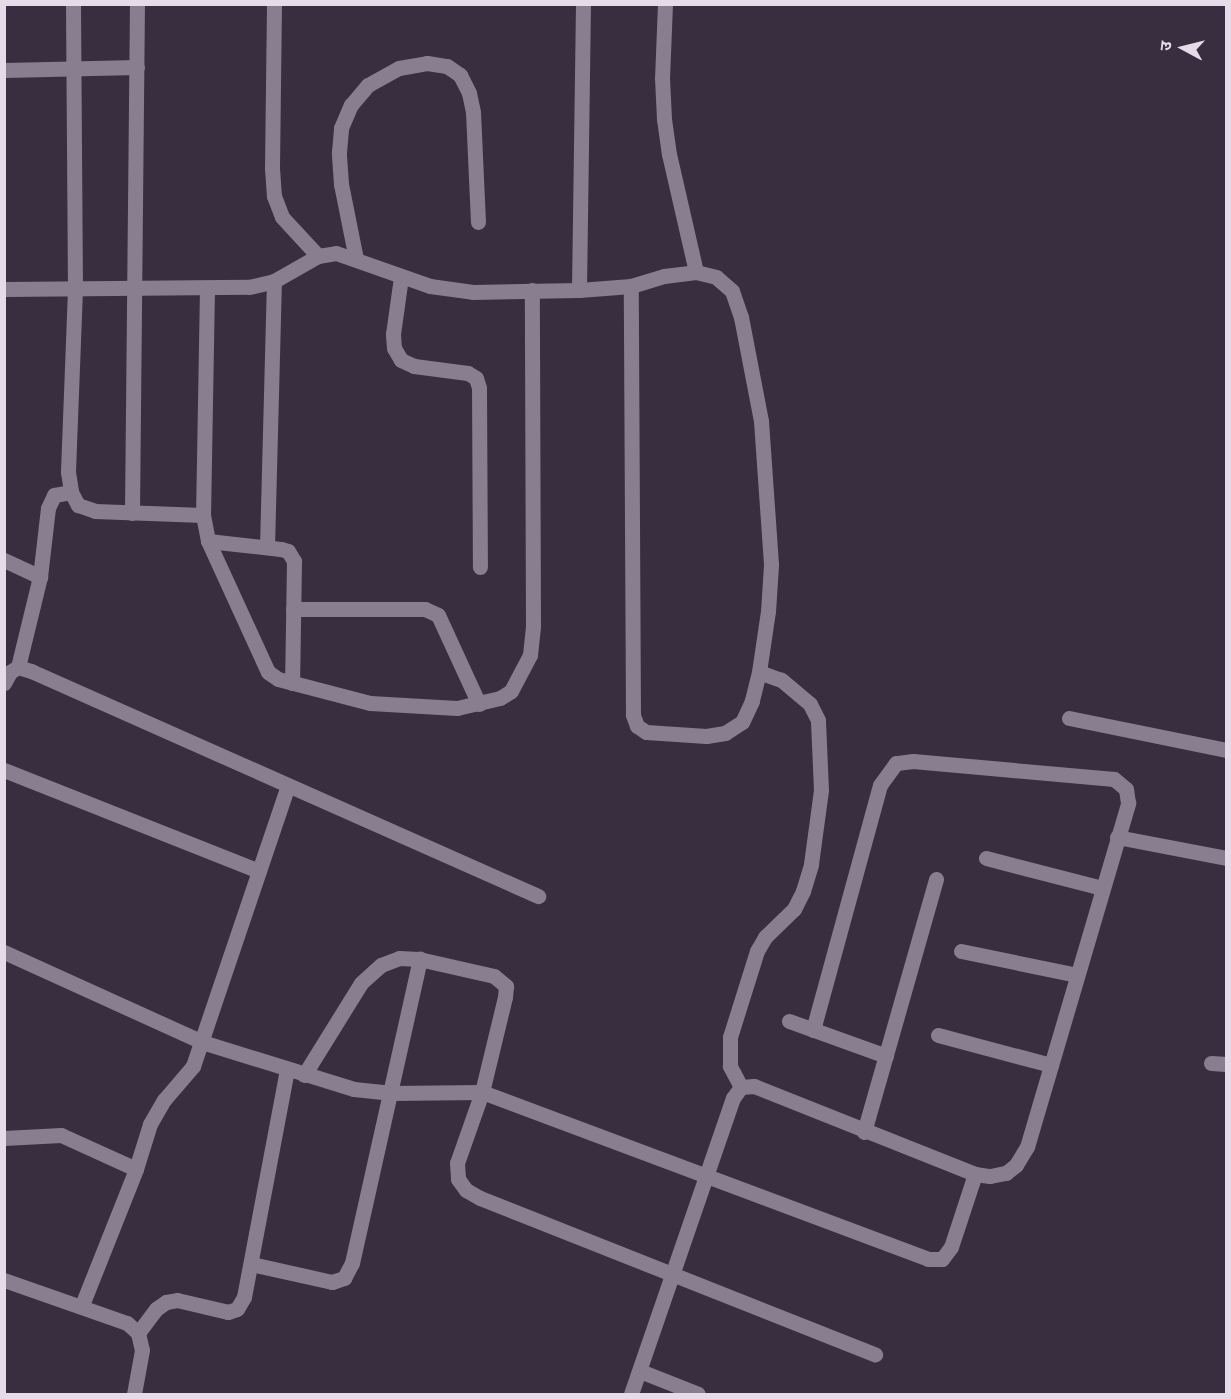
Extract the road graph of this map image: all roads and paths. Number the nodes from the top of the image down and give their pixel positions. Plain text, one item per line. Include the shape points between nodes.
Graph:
1 (73, 4) edge
2 (137, 4) edge
3 (274, 4) edge
4 (583, 4) edge
5 (665, 4) edge
6 (136, 67) junction
7 (73, 69) junction
8 (4, 70) edge
9 (478, 222) dead end
10 (318, 256) junction
11 (356, 259) junction
12 (696, 272) junction
13 (400, 277) junction
14 (274, 281) junction
15 (631, 286) junction
16 (135, 288) junction
17 (207, 288) junction
18 (75, 289) junction
19 (4, 290) edge
20 (532, 290) junction
21 (579, 290) junction
22 (71, 492) junction
23 (132, 513) junction
24 (203, 515) junction
25 (208, 541) junction
26 (267, 547) junction
27 (4, 560) edge
28 (480, 567) dead end
29 (40, 577) junction
30 (293, 609) junction
31 (9, 672) edge
32 (759, 672) junction
33 (292, 683) junction
34 (479, 704) junction
35 (1069, 718) dead end
36 (1227, 750) edge
37 (4, 770) edge
38 (288, 786) junction
39 (1117, 837) junction
40 (986, 858) dead end
41 (1227, 858) edge
42 (259, 871) junction
43 (936, 879) dead end
44 (1102, 888) junction
45 (538, 896) dead end
46 (962, 951) dead end
47 (4, 952) edge
48 (420, 959) junction
49 (1077, 975) junction
50 (789, 1021) dead end
51 (813, 1030) junction
52 (939, 1035) dead end
53 (202, 1042) junction
54 (886, 1056) junction
55 (1211, 1063) dead end
56 (1227, 1064) edge
57 (1051, 1065) junction
58 (287, 1070) junction
59 (304, 1075) junction
60 (741, 1087) junction
61 (482, 1092) junction
62 (390, 1093) junction
63 (864, 1132) junction
64 (4, 1138) edge
65 (136, 1169) junction
66 (975, 1174) junction
67 (707, 1179) junction
68 (251, 1263) junction
69 (673, 1275) junction
70 (4, 1280) edge
71 (82, 1305) junction
72 (138, 1333) junction
73 (875, 1354) dead end
74 (639, 1371) junction
75 (134, 1395) edge
76 (631, 1395) edge
77 (698, 1395) edge

1 - 7 street
2 - 6 street
3 - 10 street via 274,196 282,217
4 - 21 street
5 - 12 street via 664,119
6 - 7 street
6 - 16 street
7 - 8 street
7 - 18 street
9 - 11 street via 473,112 460,75 447,66 427,63 399,68 368,85 351,105 341,128 341,184
10 - 11 street via 336,253
10 - 14 street
11 - 13 street
12 - 15 street
12 - 32 street via 716,277 732,291 741,317 761,421 771,565
13 - 20 street via 473,292
13 - 28 street via 393,334 400,360 414,366 468,373 476,378 479,388
14 - 17 street via 249,287
14 - 26 street
15 - 21 street
15 - 32 street via 633,715 637,726 646,732 706,736 725,733 742,722
16 - 17 street
16 - 18 street
16 - 23 street
17 - 24 street
18 - 19 street
18 - 22 street via 68,472
20 - 21 street
20 - 34 street via 530,655 511,691
22 - 23 street via 78,505 95,512
22 - 29 street via 54,495 48,508
23 - 24 street
24 - 25 street
25 - 26 street
25 - 33 street via 268,672 278,680
26 - 30 street via 288,551 294,561
27 - 29 street
29 - 31 street
30 - 33 street
30 - 34 street via 425,609 438,615
31 - 38 street
32 - 60 street via 781,680 810,704 818,720 821,790 811,864 803,891 794,909 765,937 757,951 730,1037 730,1066
33 - 34 street via 370,703 457,708
35 - 36 street
37 - 42 street
38 - 42 street
38 - 45 street
39 - 41 street
39 - 44 street
39 - 51 street via 1128,803 1126,789 1114,779 913,761 896,763 880,785
40 - 44 street
42 - 53 street
43 - 54 street
44 - 49 street
46 - 49 street
47 - 53 street
48 - 59 street via 399,958 381,965 361,984
48 - 61 street via 494,976 506,986
48 - 62 street
49 - 57 street
50 - 51 street
51 - 54 street
52 - 57 street
53 - 58 street
53 - 65 street via 193,1066 164,1100 150,1124
54 - 63 street
55 - 56 street
57 - 66 street via 1027,1147 1016,1165 1006,1173
58 - 59 street
58 - 68 street
59 - 62 street via 354,1089
60 - 63 street via 754,1086
60 - 67 street via 733,1098
61 - 62 street
61 - 67 street
61 - 69 street via 457,1163 458,1179 466,1190
62 - 68 street via 352,1263 344,1278 332,1282
63 - 66 street
64 - 65 street via 61,1136
65 - 71 street
66 - 67 street via 951,1247 942,1259 928,1259
67 - 69 street
68 - 72 street via 244,1297 237,1309 228,1312 177,1300 166,1302
69 - 73 street
69 - 74 street
70 - 71 street
71 - 72 street via 128,1323
72 - 75 street via 142,1350
74 - 76 street
74 - 77 street

